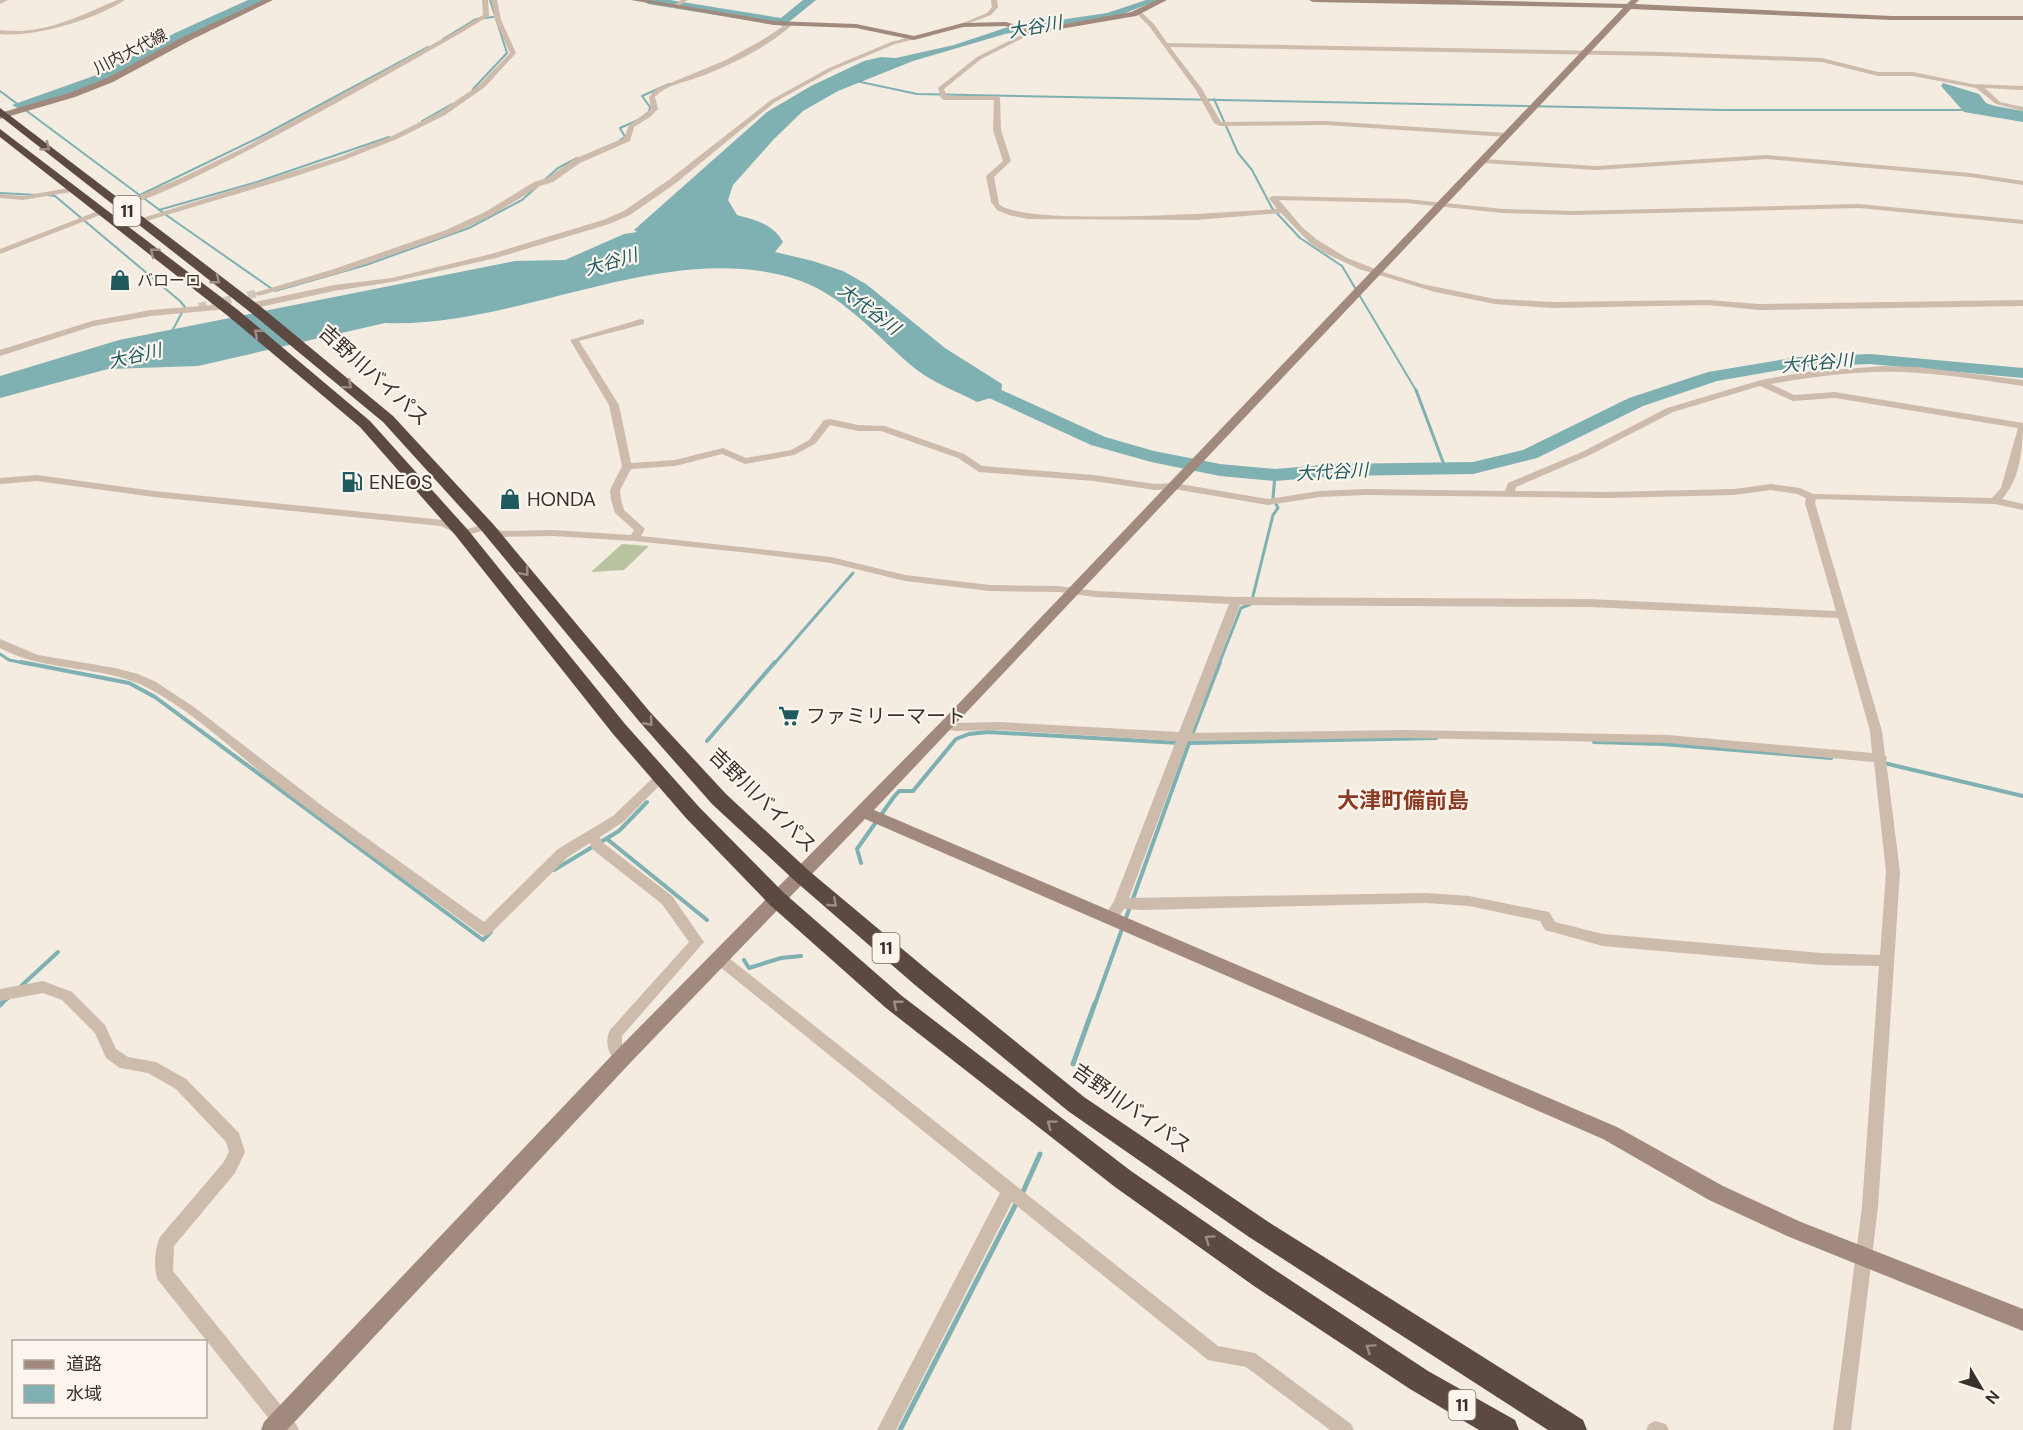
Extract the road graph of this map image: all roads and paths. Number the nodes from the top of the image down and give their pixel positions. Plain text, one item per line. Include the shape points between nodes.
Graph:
1 (5, 0) edge
2 (122, 0) edge
3 (269, 0) edge
4 (485, 0) edge
5 (494, 0) edge
6 (635, 0) edge
7 (685, 0) edge
8 (994, 0) edge
9 (1163, 0) edge
10 (1313, 0) edge
11 (0, 2) edge
12 (1632, 3) edge
13 (674, 7) junction
14 (1138, 12) junction
15 (2023, 18) edge
16 (790, 24) junction
17 (963, 25) junction
18 (1029, 31) junction
19 (0, 32) edge
20 (914, 38) junction
21 (1166, 45) junction
22 (1586, 53) junction
23 (1978, 86) junction
24 (2023, 88) edge
25 (2023, 109) edge
26 (5, 113) edge
27 (0, 132) edge
28 (1507, 135) junction
29 (1483, 161) junction
30 (2023, 183) edge
31 (74, 189) junction
32 (0, 196) edge
33 (120, 205) junction
34 (1440, 206) junction
35 (1282, 211) junction
36 (104, 212) junction
37 (146, 218) junction
38 (2023, 222) edge
39 (0, 252) edge
40 (1376, 273) junction
41 (258, 293) tunnel mouth
42 (2023, 303) edge
43 (199, 307) tunnel mouth
44 (253, 308) junction
45 (229, 310) junction
46 (134, 316) junction
47 (641, 322) dead end
48 (0, 353) edge
49 (2023, 383) edge
50 (1761, 384) junction
51 (2023, 427) edge
52 (627, 466) junction
53 (0, 481) edge
54 (1177, 483) junction
55 (1509, 493) junction
56 (1811, 497) junction
57 (1995, 501) junction
58 (2023, 507) edge
59 (487, 527) junction
60 (462, 533) junction
61 (634, 538) junction
62 (1075, 590) junction
63 (1236, 601) junction
64 (1842, 615) junction
65 (0, 643) edge
66 (947, 725) junction
67 (1183, 737) junction
68 (1881, 758) junction
69 (662, 776) junction
70 (862, 811) junction
71 (595, 840) junction
72 (801, 875) junction
73 (777, 899) junction
74 (1115, 910) junction
75 (719, 958) junction
76 (1888, 961) junction
77 (0, 995) edge
78 (624, 1056) junction
79 (1010, 1190) junction
80 (1863, 1256) junction
81 (2023, 1320) edge
82 (1419, 1380) junction
83 (1550, 1415) junction
84 (281, 1427) edge
85 (886, 1430) edge
86 (1345, 1430) edge
87 (1494, 1430) edge
88 (1505, 1430) edge
89 (1573, 1430) edge
90 (1586, 1430) edge
91 (1654, 1430) edge
92 (1660, 1430) edge
93 (1842, 1430) edge

1 - 11 street
2 - 19 street via 17,36
3 - 26 street, 川内大代線 via 110,80
4 - 33 street via 482,18 283,129
5 - 37 street via 498,20 513,52 489,81 459,104 379,144
6 - 13 street
7 - 13 street
8 - 17 street via 992,12
9 - 14 street
10 - 12 street
12 - 15 street via 1892,18
12 - 22 street
13 - 16 street
14 - 18 street
14 - 21 street via 1156,28
16 - 20 street via 842,24
16 - 41 street via 753,49 657,90 652,97 655,109 631,126 627,140 577,161 488,214 379,257
17 - 18 street via 1012,25
17 - 20 street
18 - 35 street via 942,85 943,94 997,98 996,130 1007,162 990,176 996,206 1009,213 1047,218 1166,218
20 - 44 street via 831,69 773,101 673,181 627,213 606,222 473,261
21 - 22 street
21 - 28 street via 1207,99 1220,124 1326,123
22 - 23 street via 1822,60 1878,74 1913,74
22 - 28 street
23 - 24 street
23 - 25 street via 1998,103
26 -> 33 highway, 吉野川バイパス / 11
27 - 31 highway, 11
28 - 29 street
29 - 30 street via 1596,168 1755,158 1908,169
29 - 34 street
31 - 32 street via 30,197
31 - 36 highway, 11
33 - 37 highway, 吉野川バイパス / 11
34 - 35 street via 1406,201 1273,198
34 - 38 street via 1572,213 1859,206
34 - 40 street
35 - 40 street via 1312,242 1346,262
36 - 39 street
45 -> 36 highway, 11
37 -> 44 highway, 吉野川バイパス / 11
40 - 42 street via 1460,297 1541,304 1723,302 1759,307
40 - 54 street
43 - 46 street via 141,312
44 -> 59 highway, 吉野川バイパス / 11 via 388,419
45 - 46 street
60 -> 45 highway, 11 via 365,424
46 - 48 street via 69,330
47 - 52 street via 574,340 614,405
49 - 50 street via 1918,369 1883,369 1806,375
50 - 51 street via 1793,398 1834,394
50 - 55 street via 1670,410 1585,454 1512,485
51 - 57 street via 2006,489
52 - 54 street via 675,463 723,451 745,461 756,461 804,449 830,422 882,428 962,456 979,469 990,471 1094,478 1155,487
52 - 61 street via 615,490 619,512 639,529
53 - 60 street via 37,478 443,524
54 - 55 street via 1268,502 1365,492
54 - 62 street
55 - 56 street via 1606,495 1734,492 1771,487 1800,491
56 - 57 street
56 - 64 street
57 - 58 street
59 - 60 street
59 - 61 street via 500,534
59 -> 72 highway, 吉野川バイパス / 11 via 644,716 719,799
60 - 69 highway, 11 via 619,729
61 - 62 street via 831,560 905,578 958,585
62 - 63 street
62 - 66 street
63 - 64 street via 1589,603
63 - 67 street
64 - 68 street
65 - 71 street via 20,655 109,670 152,685 218,729 298,795 485,930 562,853
66 - 67 street
66 - 70 street
67 - 68 street via 1404,734 1668,739
67 - 74 street
68 - 76 street via 1893,872
69 - 71 street
69 - 73 highway, 11
70 - 72 street
70 - 74 street
71 - 78 street via 667,900 697,942 615,1034 614,1048
72 - 73 street
72 -> 83 highway, 吉野川バイパス / 11 via 1076,1104 1258,1228
73 - 75 street
82 -> 73 highway, 11 via 1124,1179 894,1002
74 - 76 street via 1142,905 1426,898 1469,901 1544,916 1550,926 1604,940
74 - 80 street via 1610,1133 1794,1230
75 - 78 street
75 - 79 street
76 - 80 street
77 - 84 street via 43,987 67,996 100,1029 111,1053 125,1063 151,1067 181,1084 233,1138 237,1152 229,1168 166,1243 164,1274
78 - 84 street
79 - 85 street
79 - 86 street via 1214,1354 1249,1359
80 - 81 street
80 - 93 street
82 - 87 highway
82 - 88 highway, 11
83 - 89 highway, 吉野川バイパス / 11
83 - 90 highway, 11
91 - 92 street

